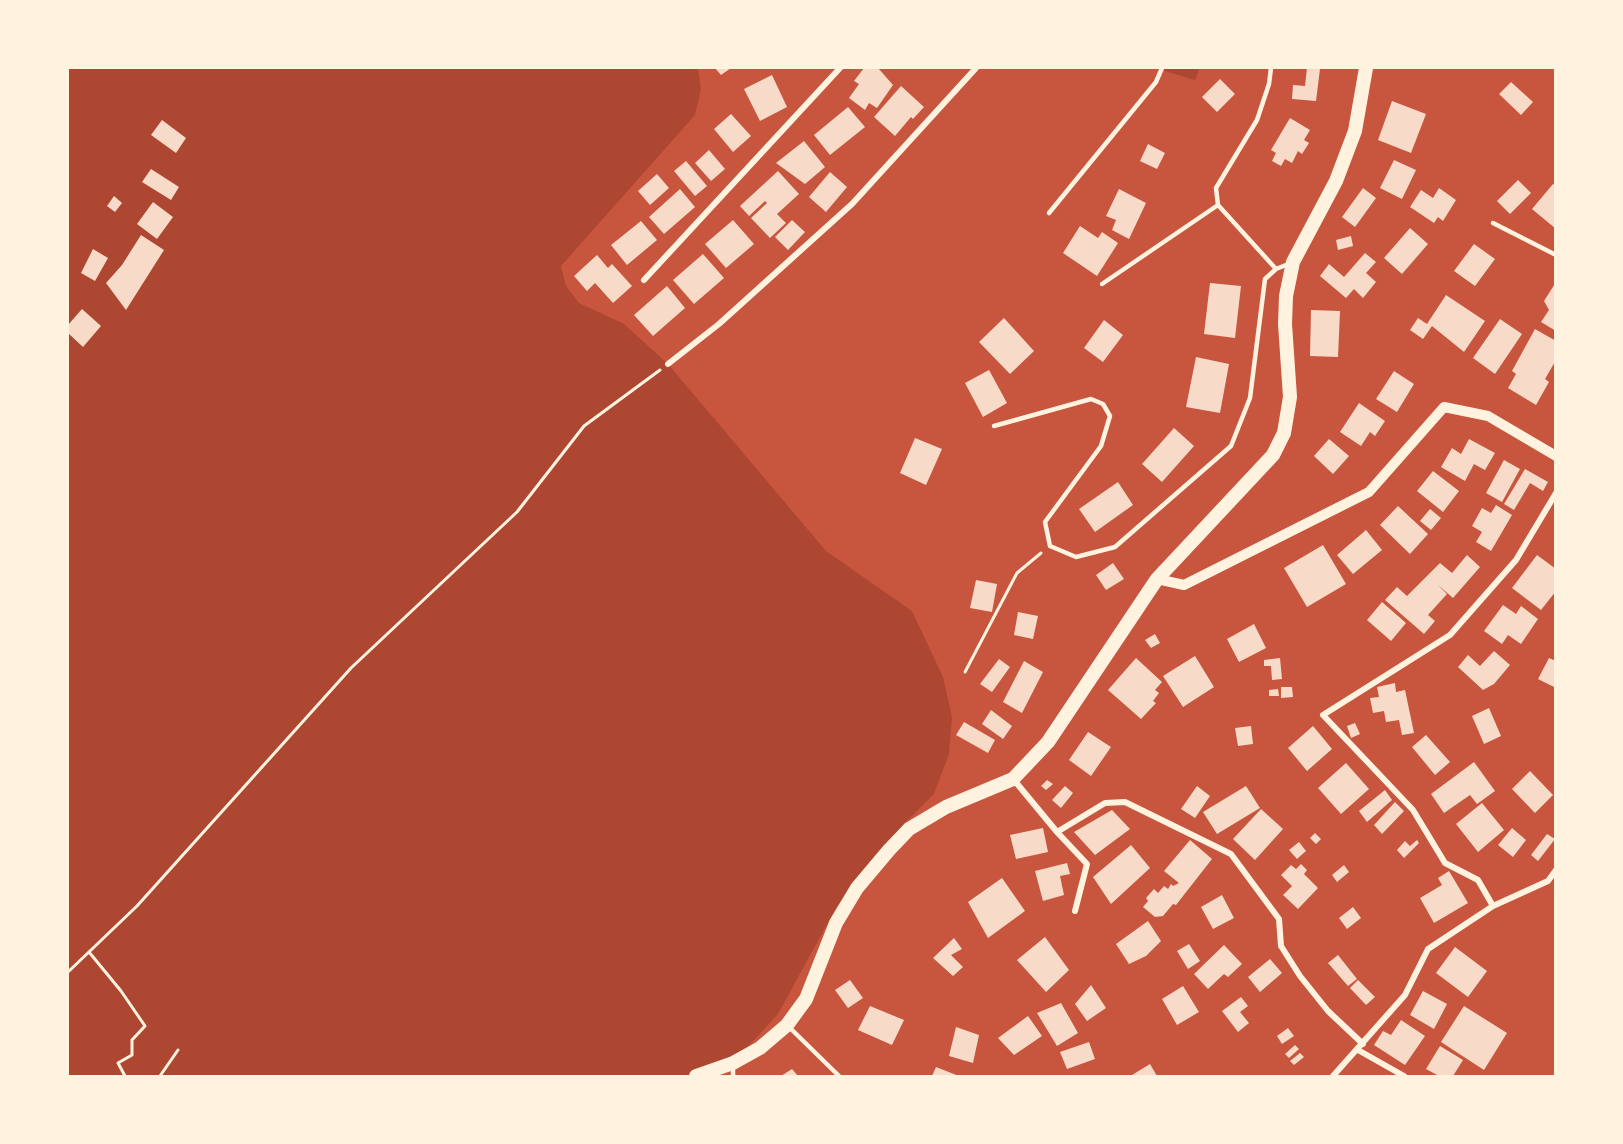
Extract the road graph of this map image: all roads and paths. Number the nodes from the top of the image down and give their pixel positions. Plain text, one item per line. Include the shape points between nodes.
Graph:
1 (840, 68) edge
2 (976, 68) edge
3 (1162, 68) edge
4 (1271, 68) edge
5 (1366, 68) edge
6 (1218, 205) junction
7 (1049, 213) dead end
8 (1493, 223) dead end
9 (1556, 255) edge
10 (1293, 262) junction
11 (1276, 269) junction
12 (644, 280) dead end
13 (1102, 284) dead end
14 (668, 364) joint
15 (994, 426) dead end
16 (1556, 456) edge
17 (1556, 493) edge
18 (1050, 546) junction
19 (1157, 579) junction
20 (965, 672) dead end
21 (1013, 779) junction
22 (1057, 832) junction
23 (1556, 870) edge
24 (1493, 906) junction
25 (1075, 911) dead end
26 (89, 952) junction
27 (68, 972) edge
28 (787, 1025) junction
29 (1363, 1044) junction
30 (178, 1050) dead end
31 (1358, 1050) junction
32 (733, 1070) edge
33 (125, 1077) edge
34 (160, 1077) edge
35 (696, 1077) edge
36 (839, 1077) edge
37 (1333, 1077) edge
38 (1404, 1077) edge

1 - 12 street
2 - 14 street via 852,204 719,324
3 - 7 lane via 1156,82
4 - 6 lane via 1257,120 1216,188
5 - 10 main road via 1355,130 1336,181
6 - 11 lane
6 - 13 lane
8 - 9 lane
10 - 11 lane
10 - 19 main road via 1286,296 1290,397 1284,434 1273,455
11 - 18 lane via 1265,279 1250,398 1231,446 1115,547 1076,557
14 - 26 path via 584,426 517,512 351,668 136,906
15 - 18 lane via 1090,399 1104,404 1110,416 1101,446 1045,522
16 - 19 street via 1488,416 1444,408 1369,492 1184,585
17 - 24 street via 1516,560 1450,635 1323,715 1413,810 1445,863 1478,880
18 - 20 path via 1017,573
19 - 21 main road via 1047,742
21 - 22 street
21 - 28 main road via 946,807 909,829 889,850 851,897 836,923 806,999
22 - 25 street via 1087,864
22 - 29 street via 1105,803 1125,802 1231,854 1279,919 1281,946 1300,976 1328,1011
23 - 24 street via 1548,881
24 - 29 street via 1428,949 1405,995
26 - 27 path
26 - 33 path via 145,1026 132,1040 132,1055 117,1063
28 - 32 main road
28 - 36 lane
29 - 31 street
30 - 34 path
31 - 37 street
31 - 38 street
32 - 35 main road

